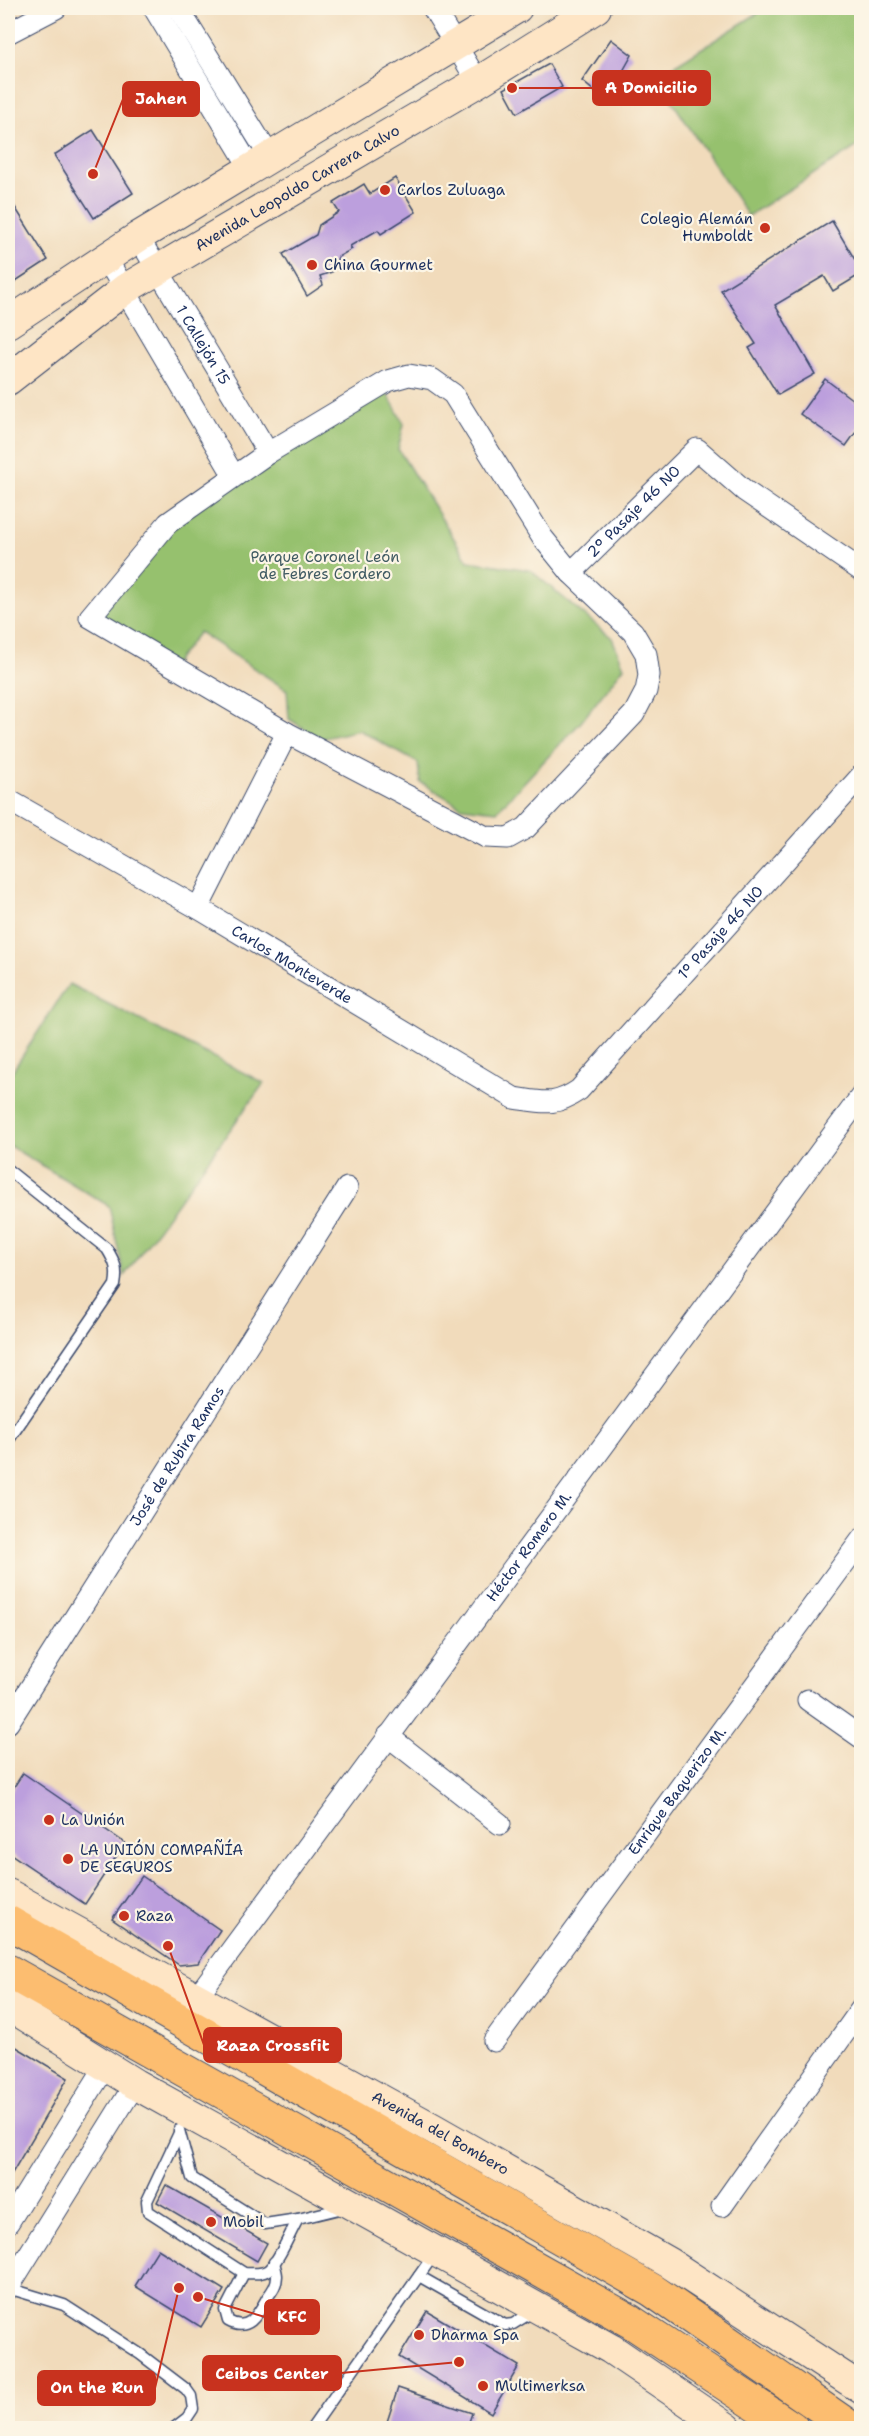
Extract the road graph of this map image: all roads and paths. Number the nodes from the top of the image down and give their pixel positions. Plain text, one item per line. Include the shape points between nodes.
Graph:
1 (56, 8) edge
2 (154, 8) edge
3 (178, 8) edge
4 (433, 8) edge
5 (517, 8) edge
6 (596, 8) edge
7 (8, 33) edge
8 (457, 46) junction
9 (478, 82) junction
10 (261, 163) junction
11 (138, 237) junction
12 (106, 258) junction
13 (157, 269) junction
14 (125, 289) junction
15 (8, 322) edge
16 (8, 380) edge
17 (268, 453) junction
18 (234, 476) junction
19 (861, 571) edge
20 (571, 573) junction
21 (287, 733) junction
22 (861, 775) edge
23 (8, 800) edge
24 (198, 908) junction
25 (579, 1090) joint
26 (861, 1095) edge
27 (8, 1170) edge
28 (347, 1188) dead end
29 (8, 1441) edge
30 (861, 1539) edge
31 (808, 1700) dead end
32 (8, 1723) edge
33 (388, 1736) junction
34 (861, 1738) edge
35 (500, 1824) dead end
36 (8, 1894) edge
37 (8, 1907) edge
38 (8, 1922) edge
39 (8, 1938) edge
40 (47, 1944) junction
41 (8, 1971) edge
42 (8, 1990) edge
43 (196, 1998) junction
44 (8, 2005) edge
45 (861, 2008) edge
46 (494, 2041) dead end
47 (162, 2057) junction
48 (105, 2067) junction
49 (135, 2084) junction
50 (171, 2104) junction
51 (179, 2133) junction
52 (354, 2206) junction
53 (722, 2206) dead end
54 (298, 2219) junction
55 (8, 2223) edge
56 (436, 2251) junction
57 (274, 2262) junction
58 (243, 2272) junction
59 (419, 2276) junction
60 (8, 2288) edge
61 (539, 2308) junction
62 (861, 2389) edge
63 (174, 2428) edge
64 (312, 2428) edge
65 (727, 2428) edge
66 (792, 2428) edge
67 (851, 2428) edge

1 - 7 street
2 - 10 street
3 - 10 street
4 - 8 street
5 - 8 main road
6 - 9 main road, Avenida Leopoldo Carrera Calvo
8 - 9 street
8 - 10 main road
9 - 13 main road, Avenida Leopoldo Carrera Calvo
10 - 11 main road
11 - 12 main road
11 - 13 street, 1 Callejón 15
12 - 14 street
12 - 15 main road
13 - 14 main road, Avenida Leopoldo Carrera Calvo
13 - 17 street, 1 Callejón 15
14 - 16 main road, Avenida Leopoldo Carrera Calvo
14 - 18 street
17 - 18 street
17 - 20 street via 388,381 409,375 432,379 453,394 542,537
18 - 21 street via 168,523 90,617
19 - 20 street, 2° Pasaje 46 NO via 745,491 697,449
20 - 21 street via 633,632 646,654 649,675 634,714 526,828 508,838 486,837
21 - 24 street
22 - 25 street, 1° Pasaje 46 NO
23 - 24 street, Carlos Monteverde
24 - 25 street, Carlos Monteverde via 514,1098 564,1101
26 - 33 street, Héctor Romero M.
27 - 29 lane via 107,1249 116,1263 117,1275 115,1285
28 - 32 street, José de Rubira Ramos
30 - 46 street, Enrique Baquerizo M.
31 - 34 street
33 - 35 street
33 - 43 street, Héctor Romero M.
36 - 43 main road, Avenida del Bombero
37 - 40 main road
38 - 40 main road, Avenida del Bombero
39 - 47 main road via 110,1999 139,2026
40 - 67 main road, Avenida del Bombero via 652,2290
41 - 47 main road
42 - 47 main road
43 - 62 main road, Avenida del Bombero via 669,2263
44 - 48 main road
45 - 53 street
47 - 66 main road via 630,2321
48 - 49 main road
48 - 55 street
49 - 50 main road
49 - 60 street
50 - 51 lane
50 - 52 main road
51 - 54 lane via 192,2178 265,2224
51 - 58 lane via 147,2201 148,2211
52 - 54 lane
52 - 56 main road
54 - 57 lane
56 - 59 lane
56 - 61 main road
57 - 58 lane via 261,2273
57 - 58 lane via 275,2285 257,2316 249,2323 236,2325 228,2321 225,2310
59 - 61 lane via 505,2325
59 - 64 lane
60 - 63 lane via 64,2305 186,2389 193,2409
61 - 65 main road via 611,2349

